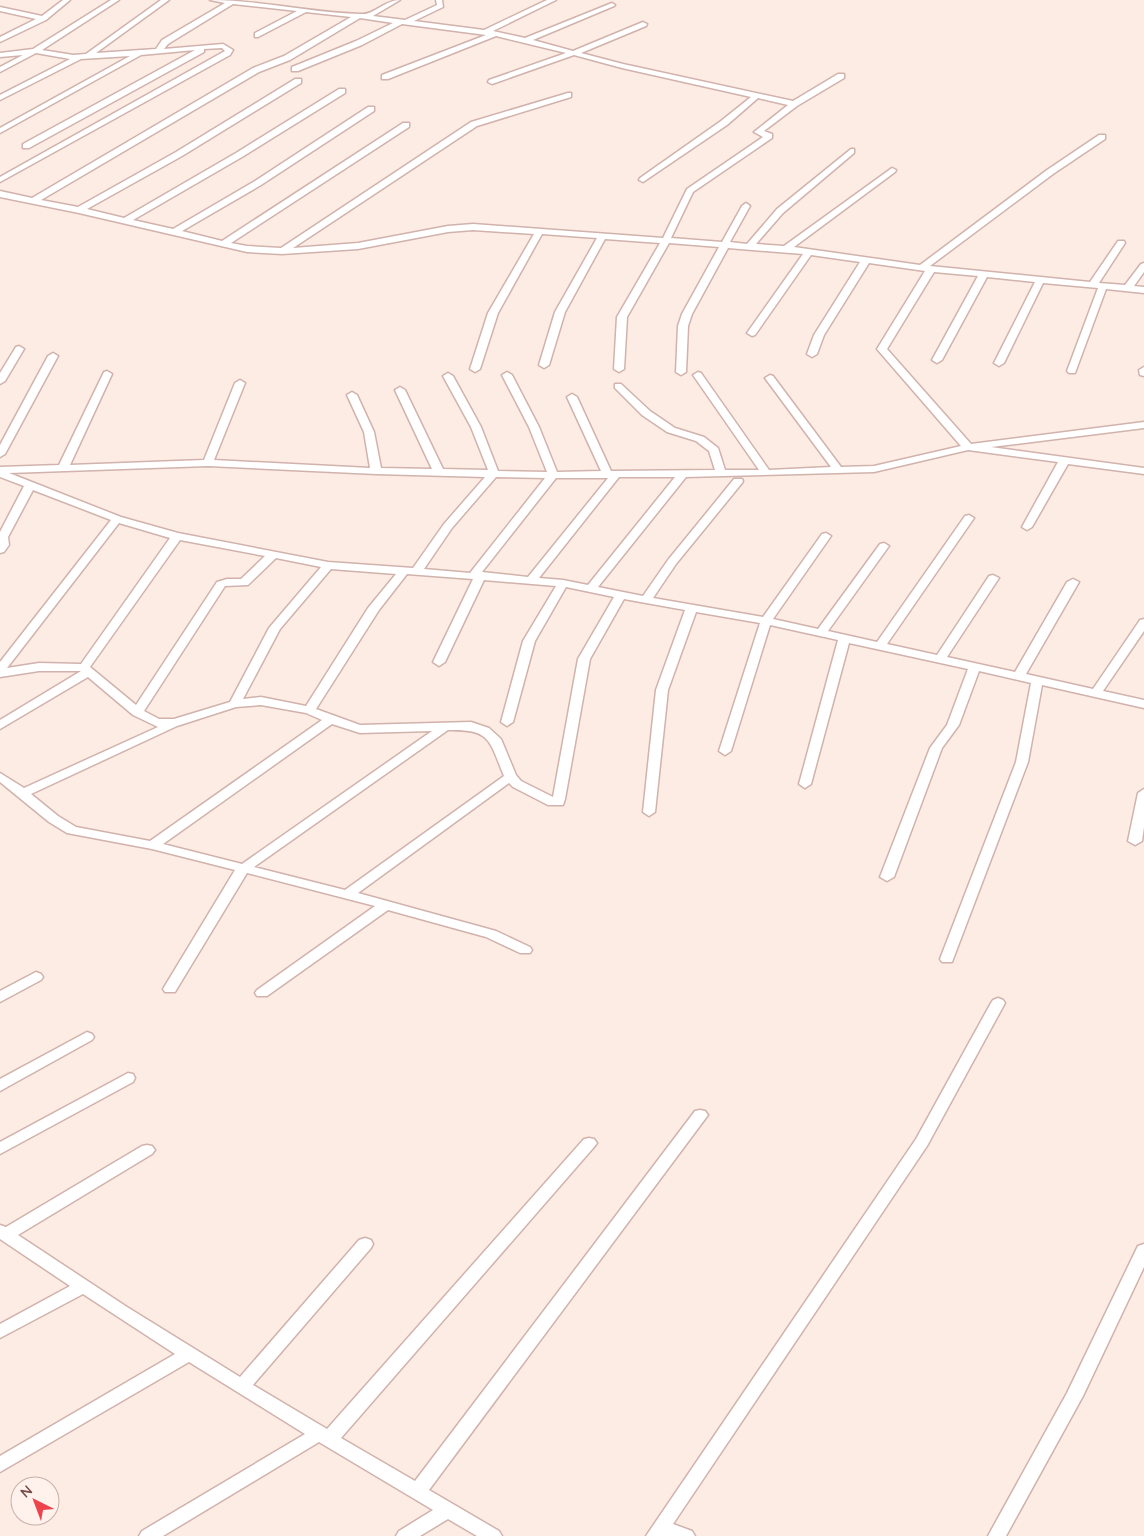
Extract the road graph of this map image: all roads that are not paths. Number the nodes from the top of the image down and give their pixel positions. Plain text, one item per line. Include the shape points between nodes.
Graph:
1 (67, 0) edge
2 (116, 0) edge
3 (166, 0) edge
4 (213, 0) edge
5 (290, 0) edge
6 (397, 0) edge
7 (439, 0) edge
8 (553, 0) edge
9 (231, 1) edge
10 (612, 5) dead end
11 (276, 6) junction
12 (0, 9) edge
13 (304, 10) junction
14 (10, 11) junction
15 (0, 16) edge
16 (363, 17) junction
17 (44, 18) junction
18 (403, 22) junction
19 (643, 24) dead end
20 (484, 32) junction
21 (494, 34) junction
22 (258, 35) dead end
23 (0, 40) edge
24 (526, 40) junction
25 (207, 47) junction
26 (35, 51) junction
27 (158, 52) junction
28 (574, 53) junction
29 (139, 54) junction
30 (0, 55) edge
31 (85, 56) junction
32 (295, 69) dead end
33 (0, 70) edge
34 (841, 76) dead end
35 (386, 77) dead end
36 (298, 81) dead end
37 (492, 82) dead end
38 (342, 91) dead end
39 (568, 95) dead end
40 (756, 96) junction
41 (0, 98) edge
42 (794, 104) junction
43 (371, 109) dead end
44 (406, 125) dead end
45 (0, 131) edge
46 (1102, 137) dead end
47 (26, 146) dead end
48 (851, 151) dead end
49 (892, 170) dead end
50 (0, 180) edge
51 (643, 180) dead end
52 (0, 194) edge
53 (33, 201) junction
54 (746, 206) dead end
55 (80, 210) junction
56 (125, 220) junction
57 (539, 232) junction
58 (173, 233) junction
59 (602, 237) junction
60 (665, 242) junction
61 (1122, 243) dead end
62 (222, 244) junction
63 (724, 245) junction
64 (750, 246) junction
65 (786, 249) junction
66 (282, 251) junction
67 (809, 252) junction
68 (866, 260) junction
69 (1144, 266) edge
70 (927, 268) junction
71 (984, 274) junction
72 (1040, 280) junction
73 (1098, 285) junction
74 (1128, 288) junction
75 (1144, 290) edge
76 (752, 334) dead end
77 (19, 349) dead end
78 (812, 354) dead end
79 (53, 356) dead end
80 (938, 360) dead end
81 (999, 363) dead end
82 (544, 365) dead end
83 (475, 369) dead end
84 (619, 369) dead end
85 (1072, 371) dead end
86 (681, 372) dead end
87 (107, 374) dead end
88 (507, 375) dead end
89 (698, 375) dead end
90 (448, 376) dead end
91 (770, 378) dead end
92 (0, 381) edge
93 (240, 383) dead end
94 (618, 386) dead end
95 (400, 390) dead end
96 (352, 395) dead end
97 (572, 397) dead end
98 (1144, 426) edge
99 (968, 447) junction
100 (0, 454) edge
101 (1065, 460) junction
102 (208, 463) junction
103 (63, 468) junction
104 (0, 471) edge
105 (376, 471) junction
106 (839, 471) junction
107 (1144, 471) edge
108 (439, 472) junction
109 (494, 473) junction
110 (721, 473) junction
111 (766, 473) junction
112 (611, 474) junction
113 (683, 474) junction
114 (553, 475) junction
115 (738, 481) dead end
116 (30, 485) junction
117 (969, 518) dead end
118 (117, 519) junction
119 (1027, 527) dead end
120 (177, 536) junction
121 (826, 536) dead end
122 (884, 546) dead end
123 (0, 550) edge
124 (274, 554) junction
125 (328, 565) junction
126 (411, 570) junction
127 (477, 575) junction
128 (993, 578) dead end
129 (531, 580) junction
130 (563, 582) junction
131 (1073, 582) dead end
132 (591, 588) junction
133 (621, 595) junction
134 (646, 600) junction
135 (692, 608) junction
136 (766, 621) junction
137 (1144, 622) edge
138 (821, 633) junction
139 (844, 638) junction
140 (880, 646) junction
141 (940, 659) junction
142 (439, 662) dead end
143 (975, 667) junction
144 (0, 670) edge
145 (86, 670) junction
146 (0, 673) edge
147 (1019, 676) junction
148 (1037, 680) junction
149 (1096, 693) junction
150 (235, 704) junction
151 (1144, 704) edge
152 (309, 710) junction
153 (137, 712) junction
154 (332, 719) junction
155 (507, 722) dead end
156 (175, 723) junction
157 (0, 725) edge
158 (446, 727) junction
159 (725, 751) dead end
160 (0, 777) edge
161 (506, 779) dead end
162 (805, 784) dead end
163 (24, 793) junction
164 (1144, 793) edge
165 (649, 812) dead end
166 (1135, 841) dead end
167 (152, 845) junction
168 (244, 869) junction
169 (887, 877) dead end
170 (347, 895) junction
171 (386, 905) junction
172 (525, 950) dead end
173 (947, 959) dead end
174 (36, 977) dead end
175 (170, 989) dead end
176 (262, 993) dead end
177 (0, 997) edge
178 (998, 1003) dead end
179 (87, 1037) dead end
180 (128, 1078) dead end
181 (0, 1086) edge
182 (700, 1116) dead end
183 (589, 1143) dead end
184 (0, 1149) edge
185 (147, 1150) dead end
186 (3, 1233) edge
187 (365, 1244) dead end
188 (1144, 1250) edge
189 (84, 1286) junction
190 (0, 1332) edge
191 (189, 1354) junction
192 (242, 1387) junction
193 (323, 1437) junction
194 (0, 1465) edge
195 (417, 1492) junction
196 (448, 1510) junction
197 (658, 1532) edge
198 (148, 1536) edge
199 (405, 1536) edge
200 (493, 1536) edge
201 (686, 1536) edge
202 (997, 1536) edge

1 - 17 street
2 - 26 street
3 - 31 street
4 - 9 street
5 - 11 street
6 - 16 street
7 - 18 street via 441,6
8 - 20 street
9 - 11 street
9 - 27 street via 165,42
10 - 24 street
11 - 13 street
12 - 14 street
13 - 16 street
13 - 22 street
14 - 15 street
14 - 17 street
16 - 18 street
16 - 53 street via 286,58 256,70
17 - 23 street
18 - 20 street
18 - 32 street
19 - 28 street
20 - 21 street
21 - 24 street
21 - 35 street
24 - 28 street
25 - 27 street
25 - 47 street
25 - 50 street via 223,46 229,50
26 - 30 street
26 - 31 street
26 - 33 street
27 - 29 street
28 - 37 street
28 - 40 street
29 - 31 street
29 - 45 street
31 - 41 street
34 - 42 street
36 - 55 street
38 - 56 street
39 - 66 street via 474,124
40 - 42 street
40 - 51 street via 724,123
42 - 60 street via 758,132 769,136 690,191
43 - 58 street via 258,183
44 - 62 street
46 - 70 street via 1050,172
48 - 64 street via 780,211
49 - 65 street
52 - 53 street
53 - 55 street
54 - 63 street
55 - 56 street
56 - 58 street
57 - 59 street
57 - 66 street via 464,227 358,246
57 - 83 street via 493,313
58 - 62 street
59 - 60 street
59 - 82 street via 560,312
60 - 63 street
60 - 84 street via 622,317
61 - 73 street
62 - 66 street
63 - 64 street
63 - 86 street via 687,314 683,326
64 - 65 street
65 - 67 street
67 - 68 street
67 - 76 street
68 - 70 street
68 - 78 street via 819,335
69 - 74 street
70 - 71 street
70 - 99 street via 882,349
71 - 72 street
71 - 80 street
72 - 73 street
72 - 81 street
73 - 74 street
73 - 85 street
74 - 75 street
77 - 92 street
79 - 100 street
87 - 103 street
88 - 114 street
89 - 111 street
90 - 109 street via 476,427
91 - 106 street
93 - 102 street
94 - 110 street via 646,413 671,430 700,439 714,450
95 - 108 street
96 - 105 street via 369,432
97 - 112 street
98 - 99 street
99 - 101 street
99 - 106 street via 874,469
101 - 107 street
101 - 119 street
102 - 103 street
102 - 105 street
103 - 104 street
104 - 116 street
105 - 108 street
106 - 111 street
108 - 109 street
109 - 114 street
109 - 126 street
110 - 111 street
110 - 113 street
112 - 113 street
112 - 114 street
112 - 129 street
113 - 132 street
114 - 127 street
115 - 134 street via 672,562
116 - 118 street
116 - 123 street via 3,537 4,545
117 - 140 street
118 - 120 street
118 - 144 street
120 - 124 street
120 - 145 street
121 - 136 street
122 - 138 street
124 - 125 street
124 - 153 street via 244,583 221,584
125 - 126 street
125 - 150 street via 275,628
126 - 127 street
126 - 152 street via 374,608
127 - 129 street
127 - 142 street
128 - 141 street
129 - 130 street
130 - 132 street
130 - 155 street via 529,641
131 - 147 street
132 - 133 street
133 - 134 street
133 - 158 street via 584,659 559,800 553,802 517,784 510,776 495,739 485,731 471,726
134 - 135 street
135 - 136 street
135 - 165 street via 662,690
136 - 138 street
136 - 159 street
137 - 149 street
138 - 139 street
139 - 140 street
139 - 162 street
140 - 141 street
141 - 143 street
143 - 147 street
143 - 169 street via 954,725 936,748
145 - 146 street via 39,667
145 - 153 street
145 - 157 street
147 - 148 street
148 - 149 street
148 - 173 street via 1022,762
149 - 151 street
150 - 152 street via 261,701
150 - 156 street
152 - 154 street
153 - 156 street via 157,723
154 - 158 street via 360,729
154 - 167 street
156 - 163 street
158 - 168 street
160 - 163 street
161 - 170 street
163 - 167 street via 72,830
164 - 166 street
167 - 168 street
168 - 170 street
168 - 175 street
170 - 171 street
171 - 172 street via 491,934
171 - 176 street
174 - 177 street
178 - 197 street via 922,1142
179 - 181 street
180 - 184 street
182 - 195 street
183 - 193 street
185 - 186 street
186 - 189 street
187 - 192 street
188 - 202 street via 1074,1396
189 - 190 street
189 - 191 street
191 - 192 street
191 - 194 street
192 - 193 street
193 - 195 street
193 - 198 street
195 - 196 street
196 - 199 street
196 - 200 street
197 - 201 street

